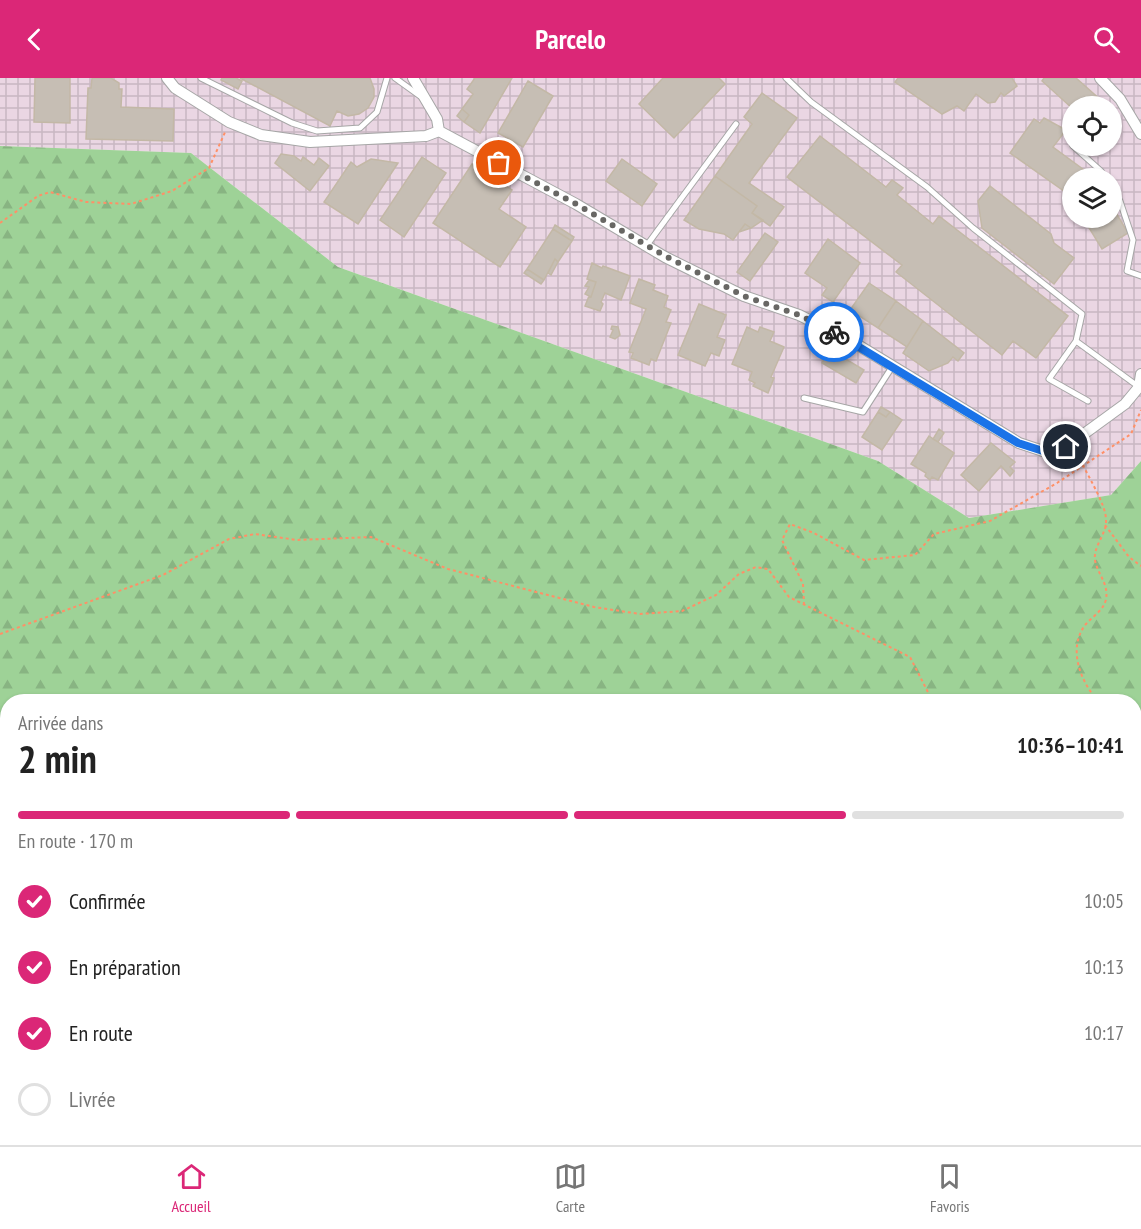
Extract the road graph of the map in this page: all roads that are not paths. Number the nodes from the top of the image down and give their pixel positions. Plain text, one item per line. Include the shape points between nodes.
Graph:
1 (166, 78) edge
2 (201, 78) edge
3 (387, 78) edge
4 (395, 78) edge
5 (413, 78) edge
6 (786, 78) edge
7 (1100, 78) edge
8 (426, 100) junction
9 (736, 124) dead end
10 (439, 131) junction
11 (1141, 134) edge
12 (1084, 156) edge
13 (1098, 168) edge
14 (1122, 207) edge
15 (646, 245) junction
16 (1141, 276) edge
17 (1076, 341) junction
18 (892, 367) junction
19 (1141, 374) edge
20 (1139, 387) junction
21 (804, 398) dead end
22 (1088, 401) dead end

1 - 10 street via 175,88 229,122 261,135 310,142 426,136
2 - 3 lane via 292,123 317,131 360,128 377,112
4 - 8 lane
5 - 8 street
6 - 17 lane via 811,102 927,187 1082,314
7 - 11 street via 1120,99
8 - 10 street
9 - 15 lane
10 - 15 street
12 - 13 lane
14 - 16 lane via 1133,240 1127,271
15 - 18 street via 744,296 799,315 848,339
17 - 20 lane
17 - 22 lane via 1048,379
18 - 20 street via 1018,443 1043,451 1066,447 1125,404
18 - 21 lane via 863,411
19 - 20 street

